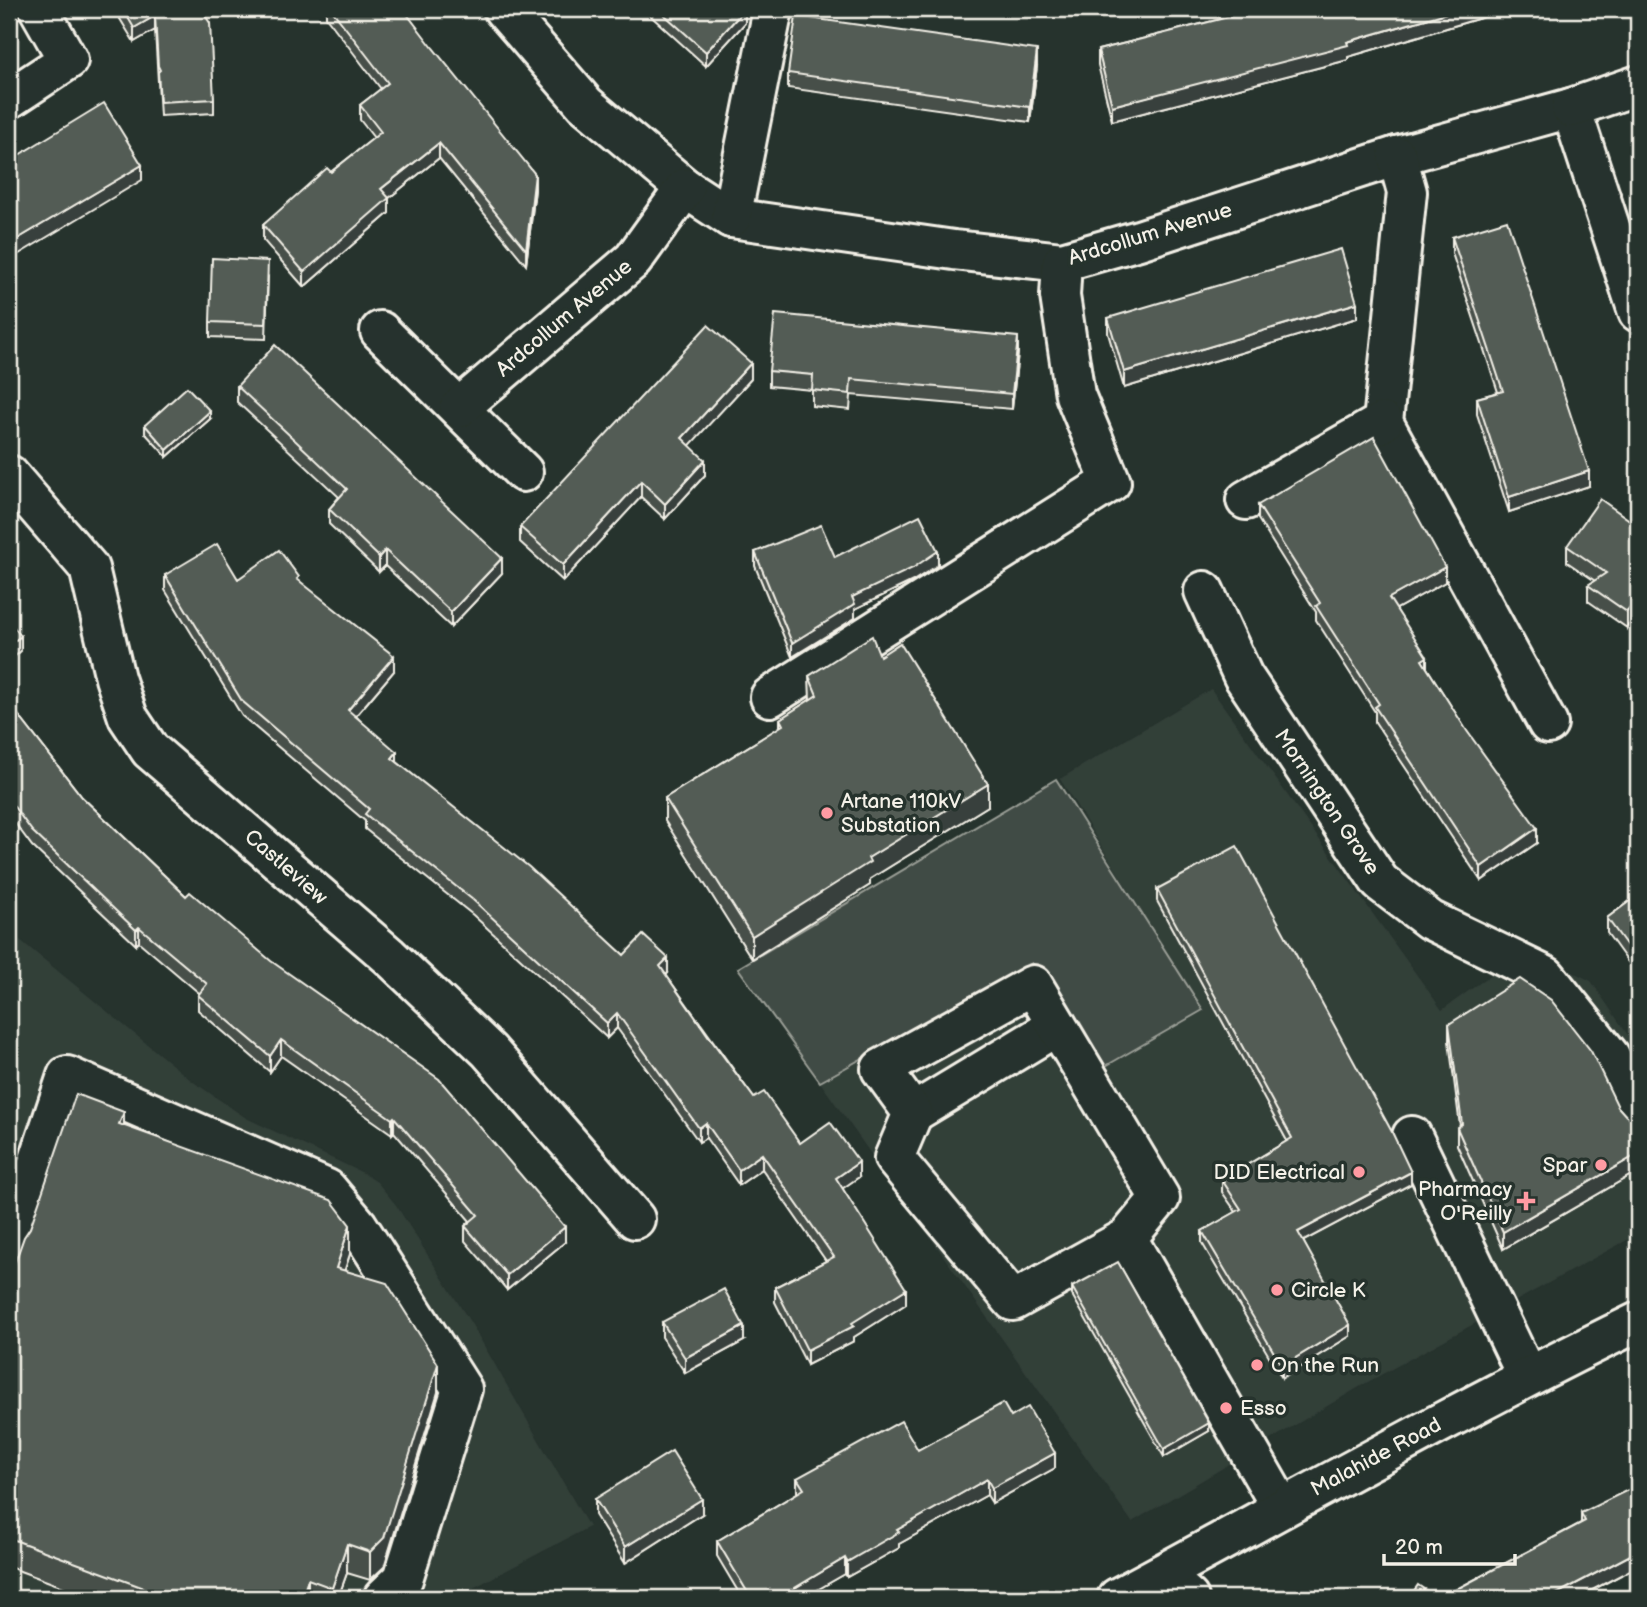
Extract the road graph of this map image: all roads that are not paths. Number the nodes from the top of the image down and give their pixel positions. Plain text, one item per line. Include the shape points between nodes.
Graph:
1 (39, 9) edge
2 (503, 9) edge
3 (773, 9) edge
4 (1638, 85) edge
5 (9, 99) edge
6 (1571, 108) junction
7 (1396, 156) junction
8 (685, 187) junction
9 (731, 218) junction
10 (1062, 262) junction
11 (1638, 312) edge
12 (380, 331) dead end
13 (459, 408) junction
14 (1383, 422) junction
15 (523, 472) dead end
16 (9, 475) edge
17 (1246, 499) dead end
18 (1204, 591) dead end
19 (770, 697) dead end
20 (1548, 724) dead end
21 (1057, 1026) junction
22 (1624, 1048) edge
23 (913, 1114) junction
24 (1638, 1115) edge
25 (1412, 1136) dead end
26 (635, 1219) dead end
27 (1127, 1238) junction
28 (9, 1250) edge
29 (1638, 1322) edge
30 (1527, 1376) junction
31 (1281, 1507) junction
32 (1175, 1586) edge
33 (383, 1598) edge
34 (1117, 1598) edge

1 - 5 street via 68,60
2 - 8 street, Ardcollum Avenue via 585,104
3 - 9 street
4 - 6 street, Ardcollum Avenue
6 - 7 street, Ardcollum Avenue
6 - 11 street
7 - 10 street, Ardcollum Avenue
7 - 14 street via 1407,192
8 - 9 street, Ardcollum Avenue
8 - 13 street, Ardcollum Avenue via 633,260
9 - 10 street, Ardcollum Avenue
10 - 19 street via 1060,296 1075,395 1111,482
12 - 13 street
13 - 15 street
14 - 17 street
14 - 20 street
16 - 26 street, Castleview via 89,568 128,717 150,750 389,956 489,1051
18 - 22 street, Mornington Grove via 1243,676 1380,882 1430,920 1546,976
21 - 23 street
21 - 23 street via 1033,985 881,1069
21 - 27 street via 1160,1198
22 - 24 street, Mornington Grove
23 - 27 street via 894,1158 1013,1301
25 - 30 street
27 - 31 street
28 - 33 street via 67,1076 327,1189 358,1226 462,1389 403,1579
29 - 30 street, Malahide Road
30 - 31 street, Malahide Road
31 - 32 street, Malahide Road
32 - 34 street, Malahide Road

